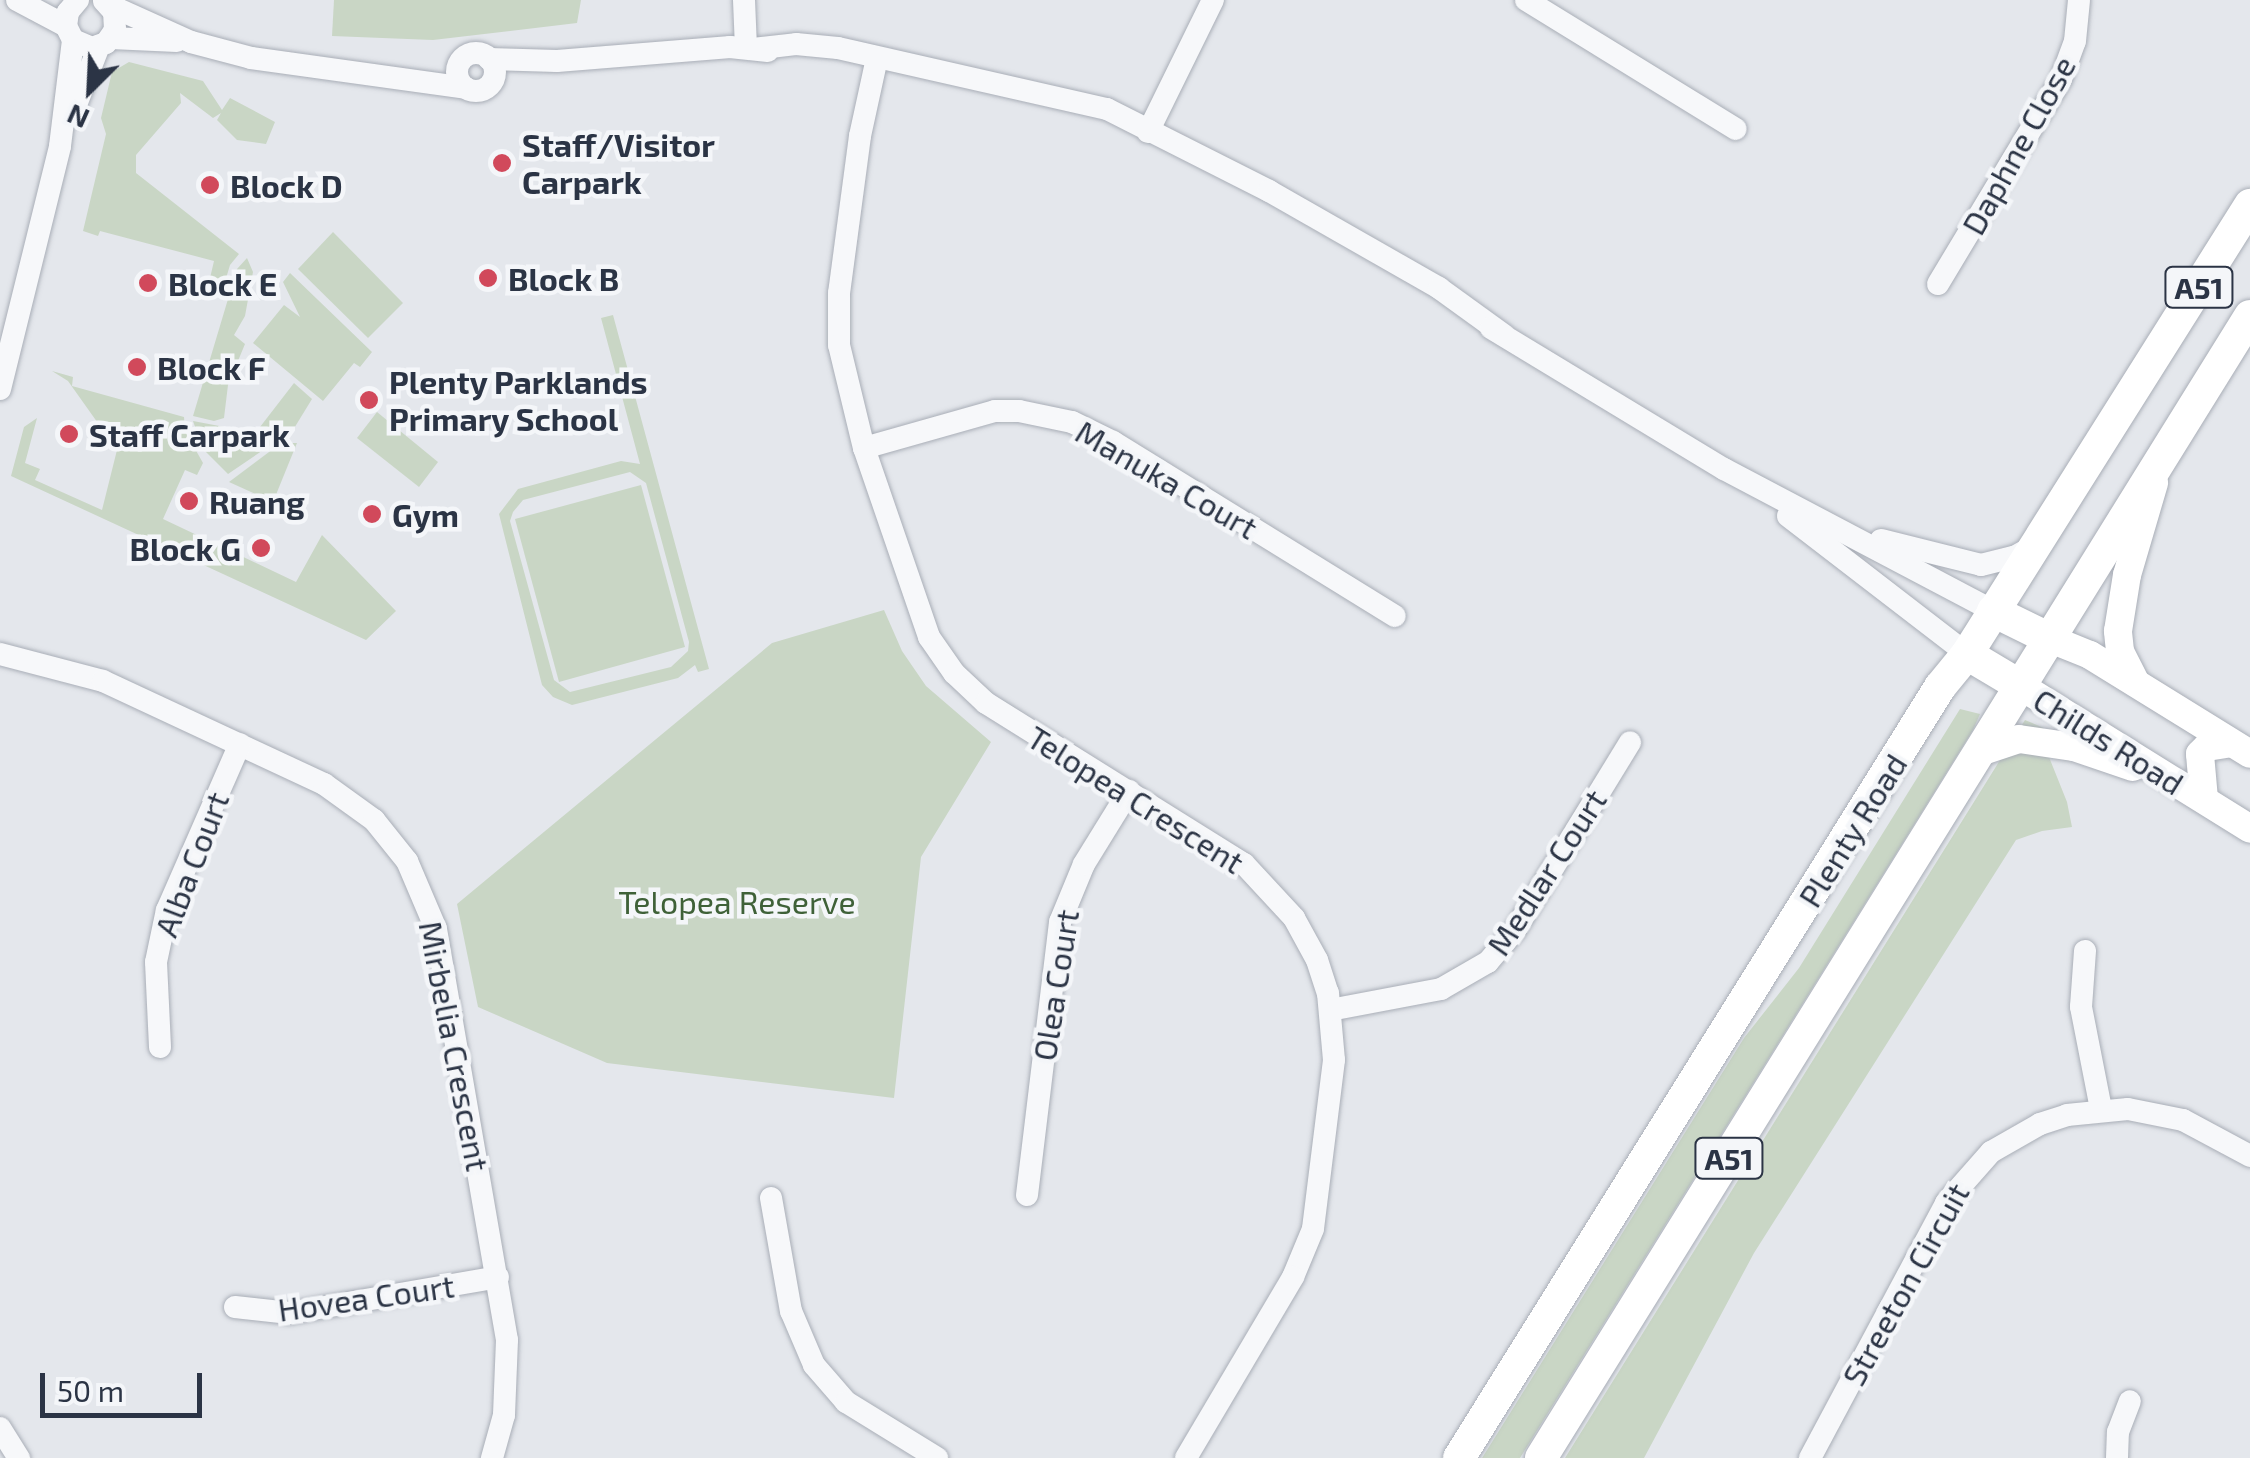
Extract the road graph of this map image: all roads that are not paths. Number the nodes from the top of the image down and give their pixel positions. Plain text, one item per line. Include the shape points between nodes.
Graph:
1 (17, 0) edge
2 (734, 0) edge
3 (744, 0) edge
4 (1213, 0) edge
5 (1526, 0) edge
6 (2079, 0) edge
7 (106, 2) edge
8 (68, 14) edge
9 (105, 42) junction
10 (190, 42) junction
11 (743, 48) junction
12 (867, 57) junction
13 (489, 59) junction
14 (462, 60) junction
15 (556, 61) junction
16 (407, 77) junction
17 (478, 87) junction
18 (1736, 129) dead end
19 (1150, 133) junction
20 (60, 146) junction
21 (2250, 205) edge
22 (1938, 284) dead end
23 (10, 309) edge
24 (2250, 316) edge
25 (0, 389) edge
26 (864, 448) junction
27 (2162, 453) junction
28 (1724, 468) junction
29 (1848, 532) junction
30 (2034, 546) junction
31 (1993, 612) junction
32 (1394, 616) dead end
33 (2048, 638) junction
34 (0, 654) edge
35 (1967, 654) junction
36 (2136, 683) junction
37 (2019, 686) junction
38 (1630, 742) dead end
39 (240, 744) junction
40 (2240, 748) edge
41 (1980, 752) junction
42 (2172, 780) junction
43 (1129, 791) junction
44 (2204, 800) junction
45 (2250, 829) edge
46 (2085, 951) dead end
47 (1330, 1010) junction
48 (160, 1047) dead end
49 (2101, 1109) junction
50 (2250, 1156) edge
51 (1027, 1195) dead end
52 (771, 1198) dead end
53 (498, 1277) junction
54 (235, 1307) dead end
55 (2130, 1401) dead end
56 (0, 1428) edge
57 (0, 1449) edge
58 (9, 1458) edge
59 (19, 1458) edge
60 (492, 1458) edge
61 (936, 1458) edge
62 (1186, 1458) edge
63 (1460, 1458) edge
64 (1541, 1458) edge
65 (1810, 1458) edge
66 (2116, 1458) edge

1 - 8 street
2 - 11 street
3 - 11 street
4 - 19 street
5 - 18 street
6 - 22 street, Daphne Close via 2075,41 2061,79
7 - 9 street via 116,21
7 - 10 street
8 - 9 street via 85,47
8 - 20 street
9 - 10 street
9 - 20 street
10 - 16 street via 305,68
11 - 12 street via 829,60
11 - 15 street
12 - 19 street via 1042,94 1103,122
12 - 26 street, Telopea Crescent via 837,320 842,369
13 - 14 street via 475,54
13 - 15 street
13 - 17 street via 495,70
14 - 16 street
14 - 17 street via 457,72
15 - 17 street
16 - 17 street
19 - 28 street via 1270,191 1439,288 1504,335
20 - 23 street
21 - 30 highway, Plenty Road / A51
23 - 25 street
24 - 27 highway, A51
26 - 32 street, Manuka Court via 994,412 1019,410 1072,422
26 - 43 street, Telopea Crescent via 909,588 940,655 986,703
27 - 33 highway, A51
27 - 36 main road via 2118,631
28 - 29 street
28 - 35 street
29 - 30 street via 1981,565
29 - 31 street
30 - 31 highway, Plenty Road / A51
31 - 33 highway, Childs Road
31 - 35 highway, Plenty Road / A51
33 - 36 main road, Childs Road
33 - 37 highway, A51
34 - 39 street, Mirbelia Crescent via 88,675
35 - 37 highway, Childs Road
35 - 63 highway, Plenty Road / A51 via 1940,687
36 - 40 main road, Childs Road
37 - 41 highway, A51
37 - 42 main road, Childs Road
38 - 47 street, Medlar Court via 1515,930 1488,962 1441,989
39 - 48 street, Alba Court via 167,910 156,962
39 - 53 street, Mirbelia Crescent via 359,807 390,838 419,883 442,960
40 - 44 main road via 2208,747 2200,754
41 - 42 main road via 2000,742 2042,742
41 - 64 highway, A51
42 - 44 main road, Childs Road
43 - 47 street, Telopea Crescent via 1221,848 1271,890 1312,949
43 - 51 street, Olea Court via 1084,864 1060,922
44 - 45 main road, Childs Road
46 - 49 street via 2082,1007
47 - 62 street, Telopea Crescent via 1332,1092 1307,1246
49 - 50 street, Streeton Circuit via 2183,1120
49 - 65 street, Streeton Circuit via 2016,1135 1958,1184
52 - 61 street via 791,1312 814,1365 846,1402
53 - 54 street, Hovea Court via 290,1312
53 - 60 street, Mirbelia Crescent via 508,1366
55 - 66 street
56 - 59 street
57 - 58 street

